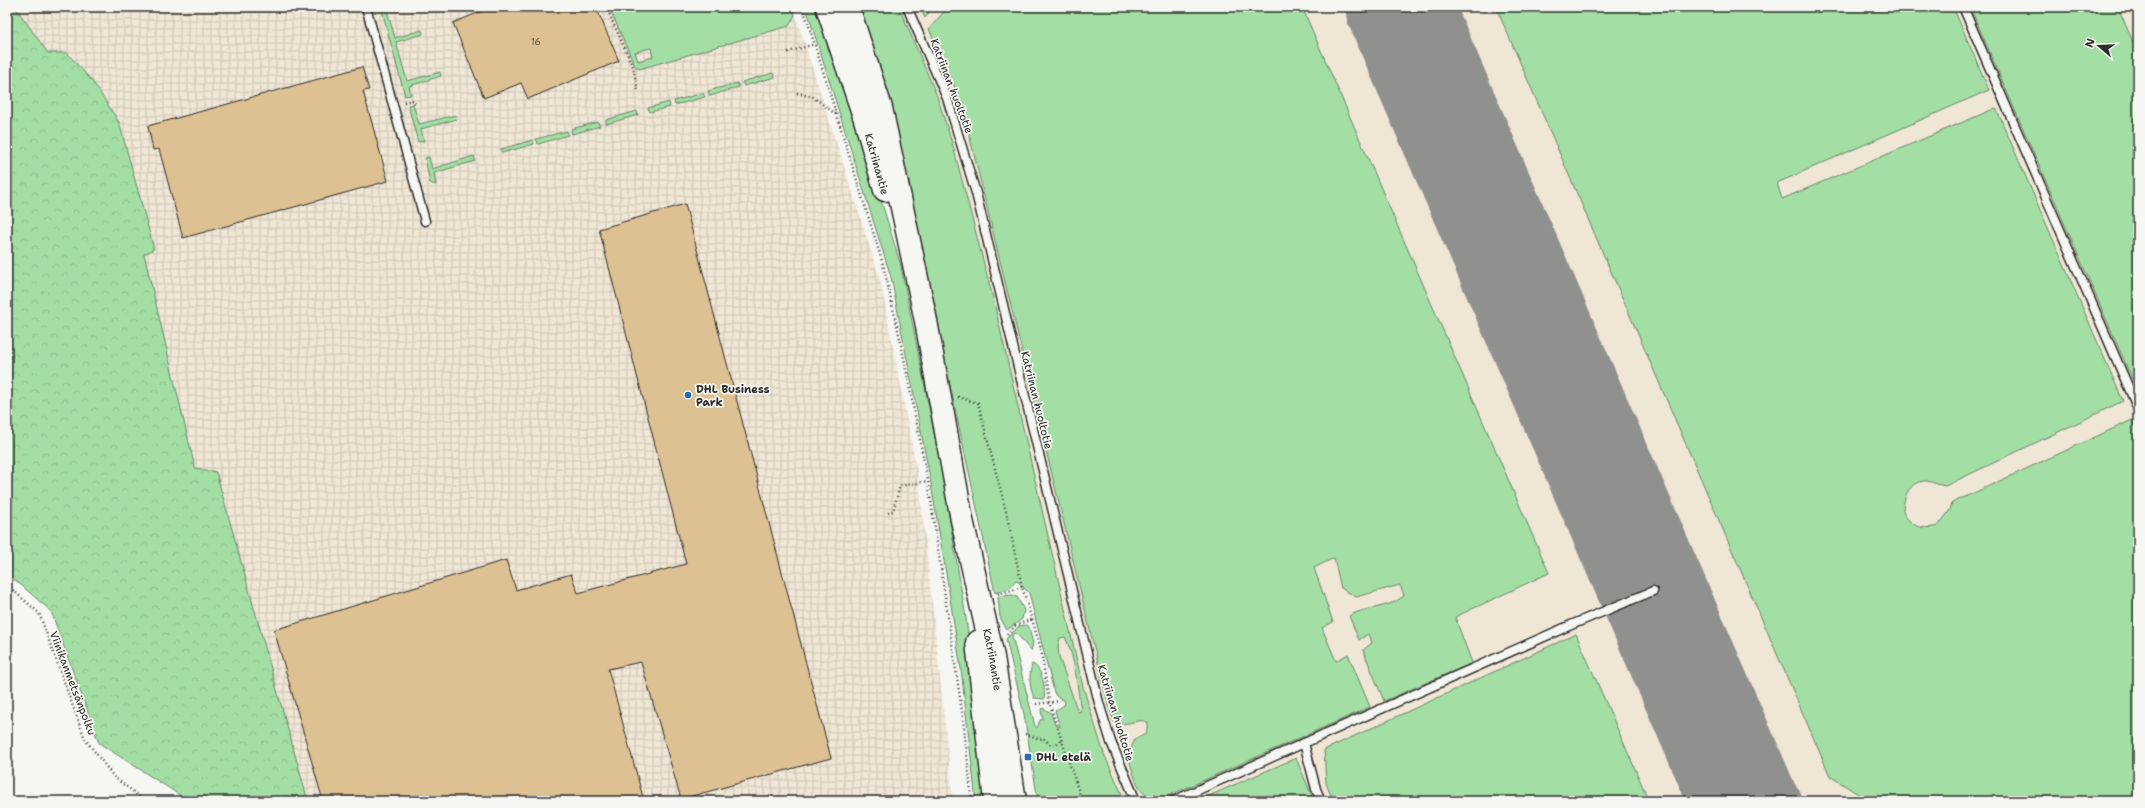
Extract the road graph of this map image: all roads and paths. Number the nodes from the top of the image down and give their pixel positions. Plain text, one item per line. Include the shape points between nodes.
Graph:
1 (366, 7) edge
2 (606, 7) edge
3 (803, 7) edge
4 (827, 7) edge
5 (848, 7) edge
6 (907, 7) edge
7 (1963, 7) edge
8 (815, 44) junction
9 (788, 52) dead end
10 (638, 90) dead end
11 (797, 93) dead end
12 (837, 116) junction
13 (425, 221) dead end
14 (926, 321) junction
15 (952, 395) dead end
16 (2138, 409) edge
17 (928, 481) junction
18 (888, 513) dead end
19 (962, 520) junction
20 (7, 585) edge
21 (1022, 587) junction
22 (1653, 591) dead end
23 (992, 595) dead end
24 (1032, 619) junction
25 (1003, 639) dead end
26 (1060, 701) dead end
27 (1049, 702) junction
28 (1036, 704) dead end
29 (1025, 734) dead end
30 (1062, 740) junction
31 (1304, 743) junction
32 (145, 801) edge
33 (972, 801) edge
34 (995, 801) edge
35 (1015, 801) edge
36 (1082, 801) edge
37 (1136, 801) edge
38 (1173, 801) edge
39 (1321, 801) edge

1 - 13 lane
2 - 10 path via 633,67
3 - 8 path
4 - 14 main road, Katriinantie via 865,119
5 - 14 main road, Katriinantie via 881,108
6 - 37 lane, Katriinan huoltotie via 934,65 962,145 1099,703
7 - 16 lane
8 - 9 path
8 - 12 path
11 - 12 path via 813,97
12 - 17 path via 883,264
14 - 19 main road, Katriinantie
15 - 21 path via 978,403 1006,511
17 - 18 path via 900,486 893,511
17 - 33 path via 963,718
19 - 34 main road, Katriinantie
19 - 35 main road, Katriinantie via 993,657
20 - 32 path, Viinikanmetsänpolku via 39,613 85,739 114,777
21 - 23 path
21 - 24 path
22 - 31 lane
24 - 25 path via 1016,626
24 - 27 path via 1041,649
26 - 27 path
27 - 28 path
27 - 30 path
29 - 30 path via 1043,738 1051,745
30 - 36 path
31 - 38 lane
31 - 39 lane

